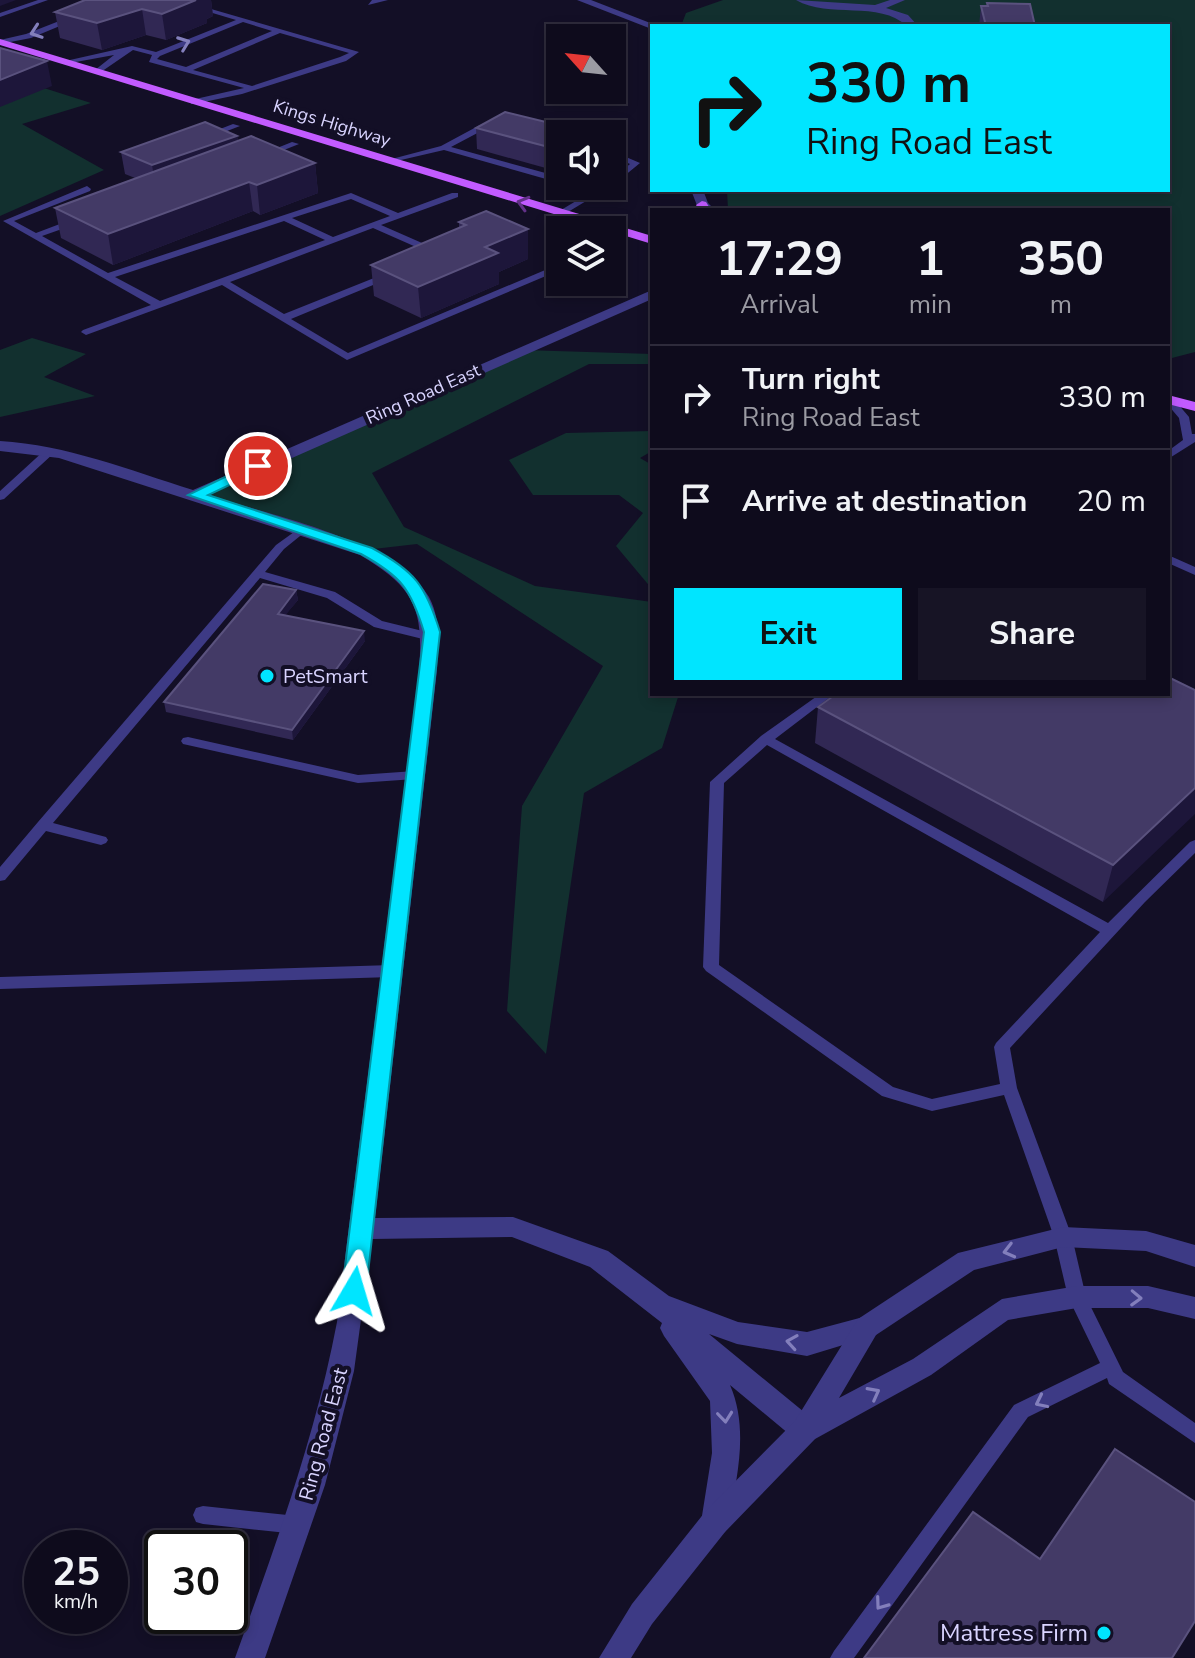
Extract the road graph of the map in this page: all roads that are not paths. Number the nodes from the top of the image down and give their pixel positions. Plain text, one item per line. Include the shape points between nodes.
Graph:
1 (45, 0) edge
2 (172, 0) edge
3 (582, 0) edge
4 (801, 0) edge
5 (900, 0) edge
6 (876, 8) junction
7 (1, 15) edge
8 (83, 15) edge
9 (243, 20) junction
10 (911, 24) edge
11 (650, 25) edge
12 (280, 30) junction
13 (0, 42) edge
14 (124, 51) junction
15 (0, 54) edge
16 (157, 54) junction
17 (65, 62) junction
18 (186, 70) junction
19 (98, 72) junction
20 (253, 88) junction
21 (194, 102) junction
22 (236, 126) junction
23 (503, 126) edge
24 (195, 139) edge
25 (295, 144) junction
26 (444, 148) junction
27 (252, 159) edge
28 (626, 159) edge
29 (388, 161) junction
30 (636, 163) junction
31 (650, 165) edge
32 (626, 171) edge
33 (546, 176) edge
34 (87, 189) dead end
35 (455, 195) junction
36 (470, 199) dead end
37 (583, 200) edge
38 (560, 213) junction
39 (93, 215) edge
40 (397, 216) junction
41 (284, 218) junction
42 (543, 221) dead end
43 (546, 222) edge
44 (373, 225) junction
45 (35, 236) junction
46 (650, 238) edge
47 (332, 240) junction
48 (626, 245) edge
49 (650, 252) edge
50 (427, 258) edge
51 (404, 269) edge
52 (546, 273) edge
53 (108, 276) junction
54 (223, 281) junction
55 (650, 295) edge
56 (159, 305) junction
57 (284, 318) junction
58 (86, 332) dead end
59 (1170, 386) edge
60 (1195, 392) edge
61 (1170, 400) edge
62 (1170, 401) edge
63 (1195, 407) edge
64 (1192, 438) edge
65 (0, 446) edge
66 (50, 451) junction
67 (1170, 454) edge
68 (196, 495) junction
69 (0, 497) edge
70 (301, 530) junction
71 (1170, 560) edge
72 (1195, 571) edge
73 (257, 574) junction
74 (431, 637) junction
75 (825, 696) edge
76 (766, 739) junction
77 (188, 741) dead end
78 (415, 775) junction
79 (43, 825) junction
80 (101, 840) dead end
81 (1195, 845) edge
82 (0, 876) edge
83 (1110, 931) junction
84 (392, 971) junction
85 (0, 983) edge
86 (1009, 1088) junction
87 (362, 1229) junction
88 (1063, 1237) junction
89 (1195, 1256) edge
90 (1077, 1297) junction
91 (659, 1303) junction
92 (1195, 1308) edge
93 (867, 1327) junction
94 (1111, 1367) junction
95 (805, 1430) junction
96 (1195, 1434) edge
97 (203, 1515) dead end
98 (715, 1522) junction
99 (297, 1525) junction
100 (250, 1658) edge
101 (614, 1658) edge
102 (841, 1658) edge

1 - 7 lane
2 - 9 lane
3 - 11 street
4 - 6 street
5 - 6 street
6 - 10 street
8 -> 13 lane
9 - 12 lane
16 -> 9 lane
12 - 18 lane
12 - 20 lane via 355,52
13 - 17 main road, Kings Highway
14 - 16 lane
14 - 17 lane
14 - 19 lane
15 - 22 main road, Kings Highway
16 - 18 lane via 152,60
17 - 19 main road, Kings Highway
18 - 20 lane
19 - 21 main road, Kings Highway
20 - 21 lane
21 - 29 main road, Kings Highway
22 - 24 lane
22 - 25 main road, Kings Highway
23 - 26 lane via 483,127
25 - 27 lane
25 - 35 main road, Kings Highway
26 - 29 lane
26 - 33 lane
28 - 30 lane
38 -> 29 main road, Kings Highway
30 - 31 lane
30 - 32 lane
34 - 45 lane via 7,221
35 - 36 main road, Kings Highway
35 - 40 lane
37 - 38 lane
38 - 46 main road, Kings Highway
39 - 45 lane
40 - 41 lane via 351,196
40 - 44 lane
41 - 47 lane
41 - 53 lane
42 - 43 main road
44 - 47 lane
44 - 50 lane via 439,253
45 - 53 lane
47 - 54 lane
48 - 49 main road
51 - 57 lane
52 - 57 lane via 347,357
53 - 56 lane
54 - 56 lane
54 - 57 lane
55 - 68 street, Ring Road East
56 - 58 lane
59 - 60 main road
61 - 63 main road
62 - 64 lane
64 - 67 lane
65 - 66 street, Ring Road East
66 - 68 street, Ring Road East
66 - 69 lane
68 - 70 street, Ring Road East
70 - 73 lane
70 - 74 street, Ring Road East via 366,551 401,574 426,606
71 - 72 lane
73 - 74 lane via 331,595 378,624
73 - 79 lane
74 - 78 street, Ring Road East
75 - 76 lane
76 - 83 lane
76 - 86 lane via 717,782 711,967 888,1092 932,1105
77 - 78 lane via 358,779
78 - 84 street, Ring Road East
79 - 80 lane
79 - 82 lane
81 - 83 lane
83 - 86 lane via 1002,1047
84 - 85 lane
84 - 87 street, Ring Road East
86 - 88 lane
87 - 91 street via 513,1227 599,1259
87 - 99 street, Ring Road East via 341,1371
88 - 89 street via 1146,1241
88 - 90 lane
88 -> 93 street via 967,1261
90 -> 92 street via 1148,1297
90 - 94 lane
95 -> 90 street via 922,1367 1002,1310
93 -> 91 street via 807,1344 737,1333
91 - 95 street via 717,1359
91 -> 98 street via 718,1388 726,1414
93 - 95 street
94 - 96 lane via 1116,1378
94 -> 102 lane via 1021,1411
95 - 98 street
97 - 99 lane
98 - 101 street
99 - 100 street, Ring Road East

